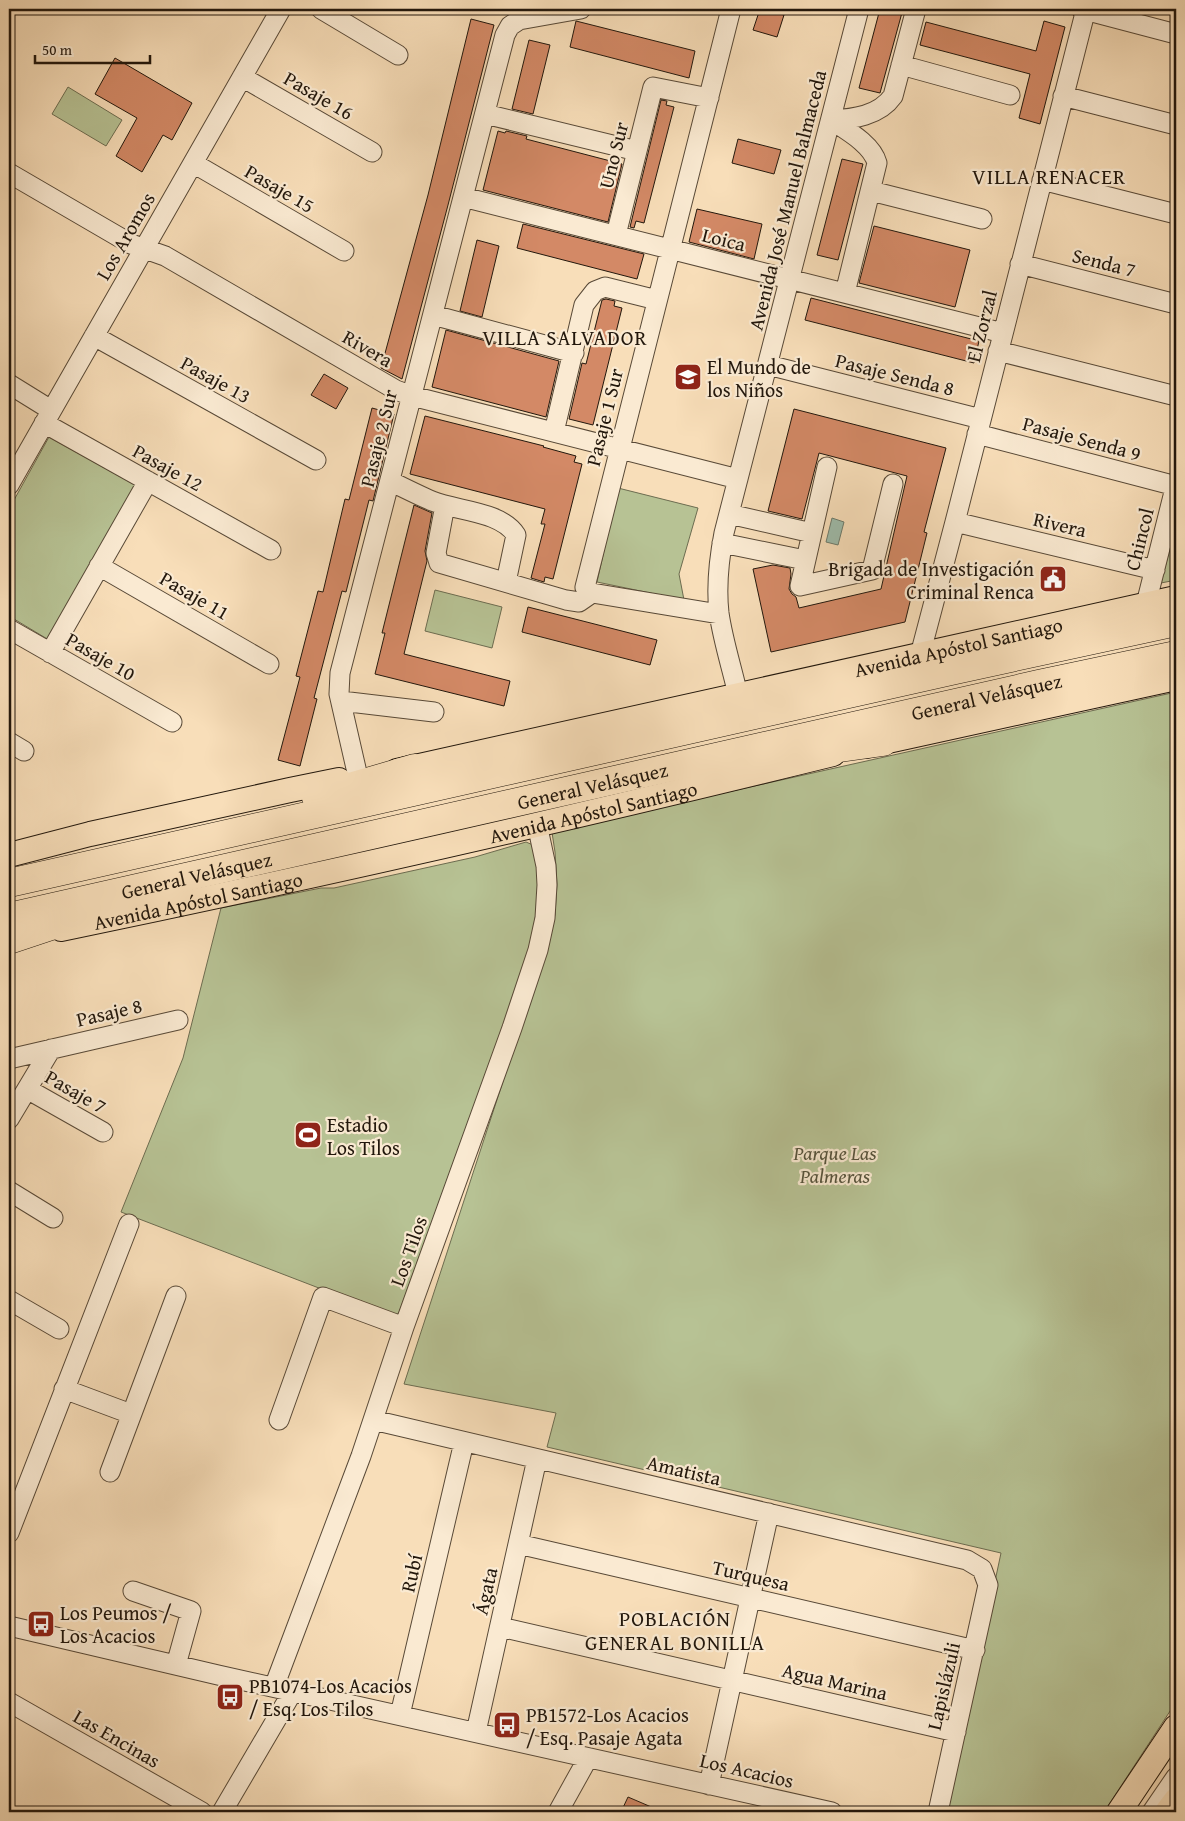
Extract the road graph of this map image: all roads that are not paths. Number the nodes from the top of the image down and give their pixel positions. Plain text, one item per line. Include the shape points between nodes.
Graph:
1 (281, 9) edge
2 (321, 9) edge
3 (581, 9) edge
4 (731, 9) edge
5 (859, 9) edge
6 (916, 9) edge
7 (1084, 9) edge
8 (1176, 34) edge
9 (398, 55) dead end
10 (902, 65) junction
11 (242, 77) junction
12 (1010, 95) dead end
13 (1063, 96) junction
14 (708, 98) junction
15 (485, 114) junction
16 (831, 120) junction
17 (1176, 125) edge
18 (637, 151) junction
19 (372, 152) dead end
20 (193, 163) junction
21 (9, 173) edge
22 (1042, 180) junction
23 (871, 191) junction
24 (464, 197) junction
25 (1176, 214) edge
26 (982, 219) dead end
27 (616, 235) junction
28 (144, 248) junction
29 (670, 249) junction
30 (344, 251) dead end
31 (1020, 264) junction
32 (790, 279) junction
33 (845, 293) junction
34 (657, 300) junction
35 (1176, 304) edge
36 (433, 316) junction
37 (94, 336) junction
38 (1001, 342) junction
39 (574, 353) junction
40 (768, 365) junction
41 (9, 384) edge
42 (412, 396) junction
43 (1176, 396) edge
44 (48, 416) junction
45 (979, 426) junction
46 (554, 432) junction
47 (619, 449) junction
48 (316, 460) dead end
49 (827, 467) dead end
50 (738, 479) junction
51 (148, 481) junction
52 (390, 481) junction
53 (893, 484) dead end
54 (9, 485) edge
55 (1176, 485) edge
56 (445, 505) junction
57 (729, 514) junction
58 (955, 522) junction
59 (812, 533) junction
60 (722, 543) junction
61 (271, 550) dead end
62 (805, 560) junction
63 (99, 566) junction
64 (1155, 570) junction
65 (506, 582) junction
66 (592, 593) junction
67 (1176, 598) edge
68 (1146, 604) junction
69 (719, 614) junction
70 (1176, 622) edge
71 (9, 629) edge
72 (50, 653) junction
73 (920, 655) junction
74 (1176, 655) edge
75 (269, 664) dead end
76 (1176, 678) edge
77 (738, 695) junction
78 (341, 701) junction
79 (434, 712) dead end
80 (172, 722) dead end
81 (884, 742) junction
82 (416, 768) junction
83 (358, 777) junction
84 (605, 782) junction
85 (537, 824) junction
86 (140, 854) junction
87 (9, 855) edge
88 (204, 872) junction
89 (9, 883) edge
90 (9, 917) edge
91 (9, 940) edge
92 (178, 1020) dead end
93 (51, 1049) junction
94 (9, 1059) edge
95 (27, 1089) junction
96 (9, 1119) edge
97 (103, 1132) dead end
98 (9, 1192) edge
99 (53, 1218) dead end
100 (129, 1224) dead end
101 (176, 1296) dead end
102 (9, 1300) edge
103 (404, 1327) junction
104 (58, 1329) dead end
105 (64, 1389) junction
106 (132, 1414) junction
107 (279, 1420) dead end
108 (374, 1420) junction
109 (464, 1442) junction
110 (537, 1459) junction
111 (110, 1472) dead end
112 (769, 1513) junction
113 (9, 1533) edge
114 (518, 1544) junction
115 (982, 1569) joint
116 (133, 1591) dead end
117 (750, 1598) junction
118 (500, 1627) junction
119 (10, 1628) edge
120 (974, 1650) junction
121 (176, 1665) junction
122 (732, 1680) junction
123 (274, 1687) junction
124 (293, 1691) junction
125 (9, 1702) edge
126 (400, 1715) junction
127 (1176, 1727) edge
128 (476, 1732) junction
129 (956, 1732) junction
130 (1176, 1742) edge
131 (588, 1758) junction
132 (1176, 1777) edge
133 (709, 1784) junction
134 (1176, 1800) edge
135 (821, 1811) edge
136 (202, 1812) edge
137 (222, 1812) edge
138 (558, 1812) edge
139 (938, 1812) edge
140 (1119, 1812) edge
141 (1130, 1812) edge
142 (1152, 1812) edge
143 (1167, 1812) edge

1 - 11 street, Los Aromos
2 - 9 street
3 - 15 street, Pasaje 2 Sur via 519,20 510,26
4 - 14 street, Pasaje 1 Sur
5 - 16 street, Avenida José Manuel Balmaceda
6 - 10 street
7 - 8 street
7 - 13 street, El Zorzal
10 - 12 street
10 - 16 street via 893,96 884,106 859,117
11 - 19 street, Pasaje 16
11 - 20 street, Los Aromos
13 - 17 street
13 - 22 street, El Zorzal
14 - 18 street, Uno Sur via 654,87
14 - 29 street, Pasaje 1 Sur
15 - 18 street
15 - 24 street, Pasaje 2 Sur
16 - 23 street via 873,154 877,168
16 - 32 street, Avenida José Manuel Balmaceda
18 - 27 street, Uno Sur
20 - 28 street, Los Aromos
20 - 30 street, Pasaje 15
21 - 28 street, Rivera
22 - 25 street
22 - 31 street, El Zorzal
23 - 26 street
23 - 33 street
24 - 27 street, Loica
24 - 36 street, Pasaje 2 Sur
27 - 29 street, Loica
28 - 37 street, Los Aromos
28 - 42 street, Rivera via 165,256 379,381
29 - 32 street, Loica
29 - 34 street, Pasaje 1 Sur
31 - 35 street, Senda 7
31 - 38 street, El Zorzal
32 - 33 street, Loica
32 - 40 street, Avenida José Manuel Balmaceda
33 - 38 street, Loica
34 - 39 street via 605,287 594,291 584,306
34 - 47 street, Pasaje 1 Sur
36 - 39 street
36 - 42 street, Pasaje 2 Sur
37 - 44 street, Los Aromos
37 - 48 street, Pasaje 13
38 - 43 street
38 - 45 street, El Zorzal
39 - 46 street
40 - 45 street, Pasaje Senda 8
40 - 50 street, Avenida José Manuel Balmaceda
41 - 44 street, Pasaje 12
42 - 46 street, Rivera
42 - 52 street, Pasaje 2 Sur
44 - 51 street, Pasaje 12
44 - 54 street, Los Aromos
45 - 55 street, Pasaje Senda 9
45 - 58 street, El Zorzal
46 - 47 street, Rivera
47 - 50 street, Rivera
47 - 66 street, Pasaje 1 Sur via 585,586
49 - 59 street
50 - 57 street, Avenida José Manuel Balmaceda
51 - 61 street, Pasaje 12
51 - 63 street
52 - 56 street
52 - 78 street, Pasaje 2 Sur via 340,673
53 - 62 street via 872,570 800,586
55 - 64 street, Chincol
56 - 65 street via 491,517 513,529 516,534
56 - 65 street via 436,553 439,563
57 - 59 street
57 - 60 street, Avenida José Manuel Balmaceda
58 - 64 street, Rivera
58 - 73 street, El Zorzal
59 - 62 street
60 - 62 street
60 - 69 street, Avenida José Manuel Balmaceda via 718,578
63 - 72 street
63 - 75 street, Pasaje 11
64 - 68 street, Chincol
65 - 66 street via 579,602
66 - 69 street
67 - 68 main road, Avenida Apóstol Santiago
68 - 73 main road, Avenida Apóstol Santiago
69 - 77 street, Avenida José Manuel Balmaceda
70 - 86 highway, General Velásquez
71 - 72 street, Pasaje 10
72 - 80 street, Pasaje 10
73 - 77 main road, Avenida Apóstol Santiago
74 - 84 highway, General Velásquez
76 - 81 main road, Avenida Apóstol Santiago
77 - 82 main road, Avenida Apóstol Santiago
78 - 79 street
78 - 83 street, Pasaje 2 Sur
81 - 84 highway
81 - 85 main road, Avenida Apóstol Santiago
82 - 83 main road, Avenida Apóstol Santiago
82 - 86 highway via 276,809
83 - 87 main road, Avenida Apóstol Santiago via 90,834
84 - 88 highway, General Velásquez
85 - 91 main road, Avenida Apóstol Santiago
85 - 103 street, Los Tilos via 548,885 543,934
86 - 89 highway, General Velásquez
88 - 90 highway, General Velásquez
88 - 91 highway
92 - 93 street, Pasaje 8
93 - 94 street, Pasaje 8
93 - 95 street
95 - 96 street
95 - 97 street, Pasaje 7
98 - 99 street
100 - 105 street
101 - 106 street
102 - 104 street
103 - 107 street via 323,1297
103 - 108 street, Los Tilos
105 - 106 street
105 - 113 street
106 - 111 street
108 - 109 street, Amatista
108 - 123 street, Los Tilos
109 - 110 street, Amatista
109 - 126 street, Rubí
110 - 112 street, Amatista
110 - 114 street, Ágata
112 - 115 street, Amatista via 967,1560
112 - 117 street
114 - 117 street, Turquesa
114 - 118 street, Ágata
115 - 120 street, Lapislázuli via 988,1585
116 - 121 street via 191,1611
117 - 120 street, Turquesa
117 - 122 street
118 - 122 street, Agua Marina
118 - 128 street, Ágata
119 - 121 street, Los Acacios
120 - 129 street, Lapislázuli
121 - 123 street, Los Acacios
122 - 129 street, Agua Marina
122 - 133 street
123 - 124 street, Los Acacios
124 - 126 street, Los Acacios
124 - 137 street
125 - 136 street, Las Encinas
126 - 128 street, Los Acacios
127 - 140 main road
128 - 131 street, Los Acacios
129 - 139 street, Lapislázuli
130 - 141 street
131 - 133 street, Los Acacios
131 - 138 street
132 - 142 street
133 - 135 street, Los Acacios
134 - 143 main road

